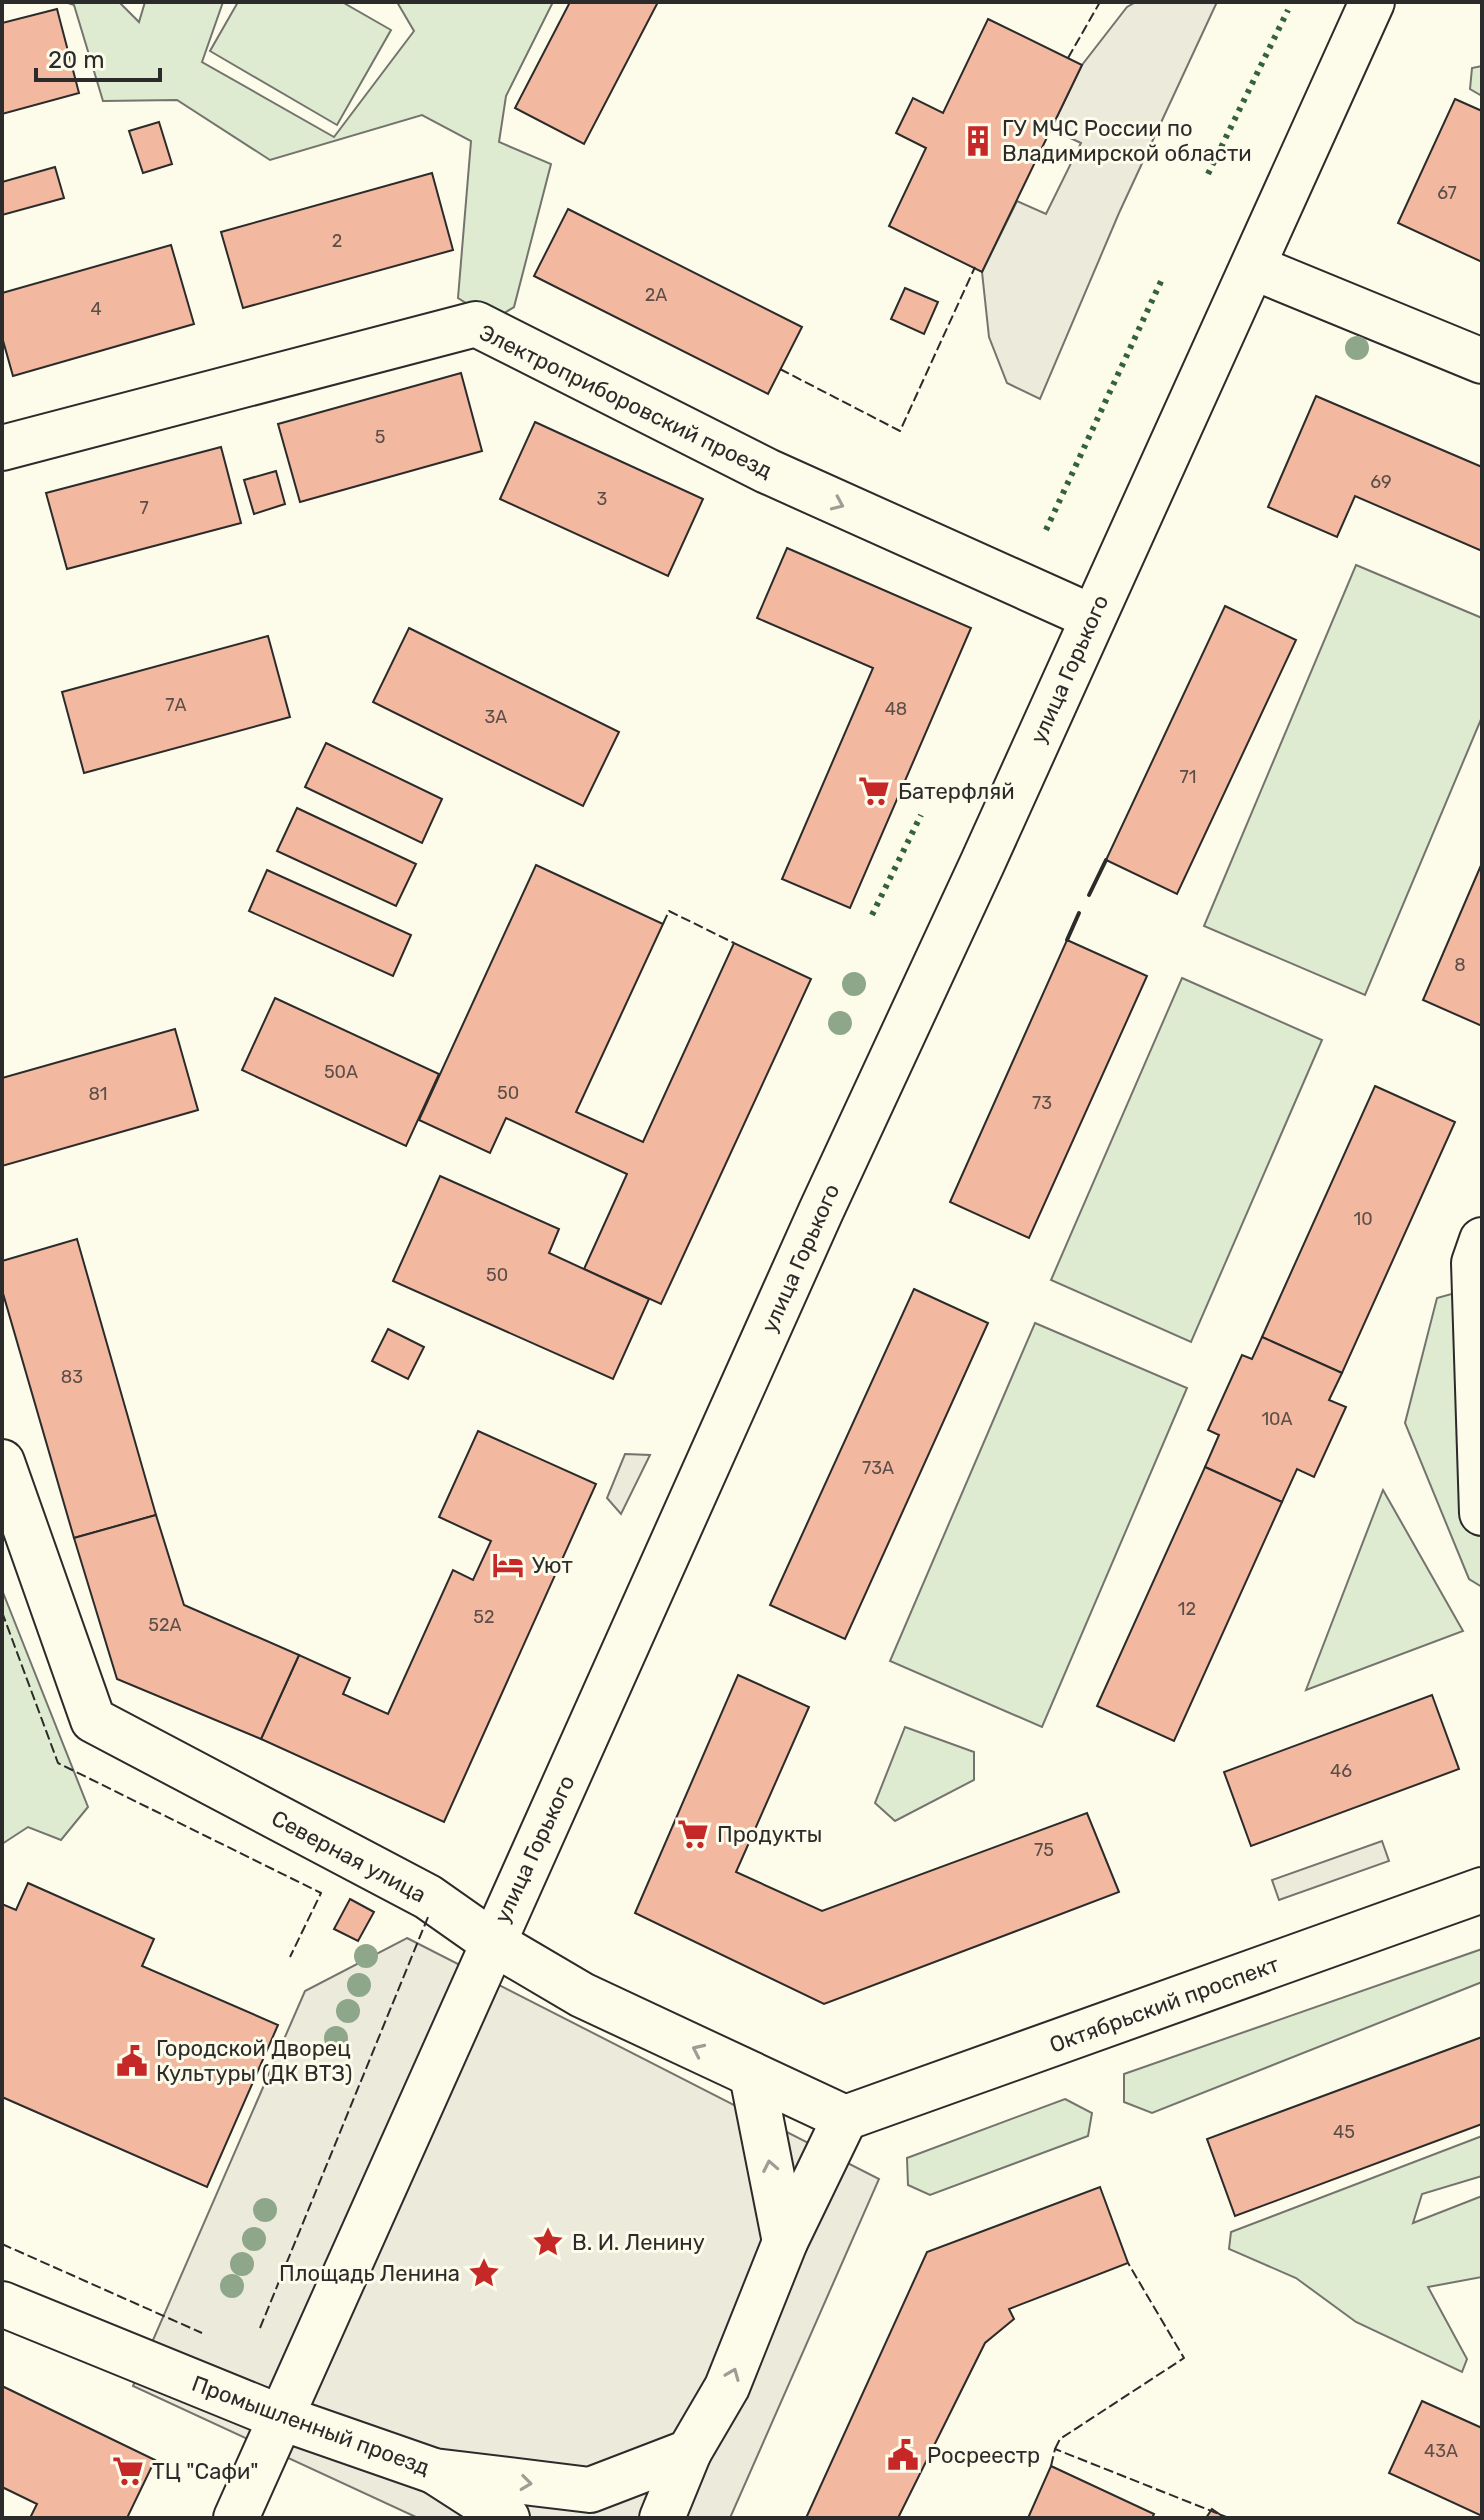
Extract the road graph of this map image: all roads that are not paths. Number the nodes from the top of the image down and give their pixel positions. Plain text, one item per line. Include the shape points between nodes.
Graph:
1 (1372, 2) edge
2 (1253, 267) junction
3 (1482, 361) edge
4 (2, 448) edge
5 (1092, 617) junction
6 (1482, 1240) edge
7 (2, 1462) edge
8 (1482, 1513) edge
9 (1482, 1890) edge
10 (492, 1942) junction
11 (752, 2075) junction
12 (845, 2118) junction
13 (785, 2242) junction
14 (2, 2304) edge
15 (282, 2418) junction
16 (689, 2452) junction
17 (434, 2471) junction
18 (236, 2518) edge
19 (507, 2518) edge
20 (662, 2518) edge

1 - 2 main road, улица Горького
2 - 3 main road
2 - 5 main road, улица Горького
4 -> 5 main road, Электроприборовский проезд via 476,324 767,471
5 - 10 main road, улица Горького
6 - 8 main road via 1474,1263
7 - 10 main road, Северная улица via 93,1720 428,1897
9 - 12 main road, Октябрьский проспект
11 -> 10 main road, Северная улица via 582,1995
10 - 15 main road, улица Горького
11 - 12 main road, Северная улица
13 -> 11 main road
12 - 13 main road
16 -> 13 main road via 727,2387
14 - 15 main road, Промышленный проезд
15 - 17 main road, Промышленный проезд
15 - 18 main road, улица Горького
17 -> 16 main road, Промышленный проезд via 590,2490
16 - 20 main road
17 - 19 main road

